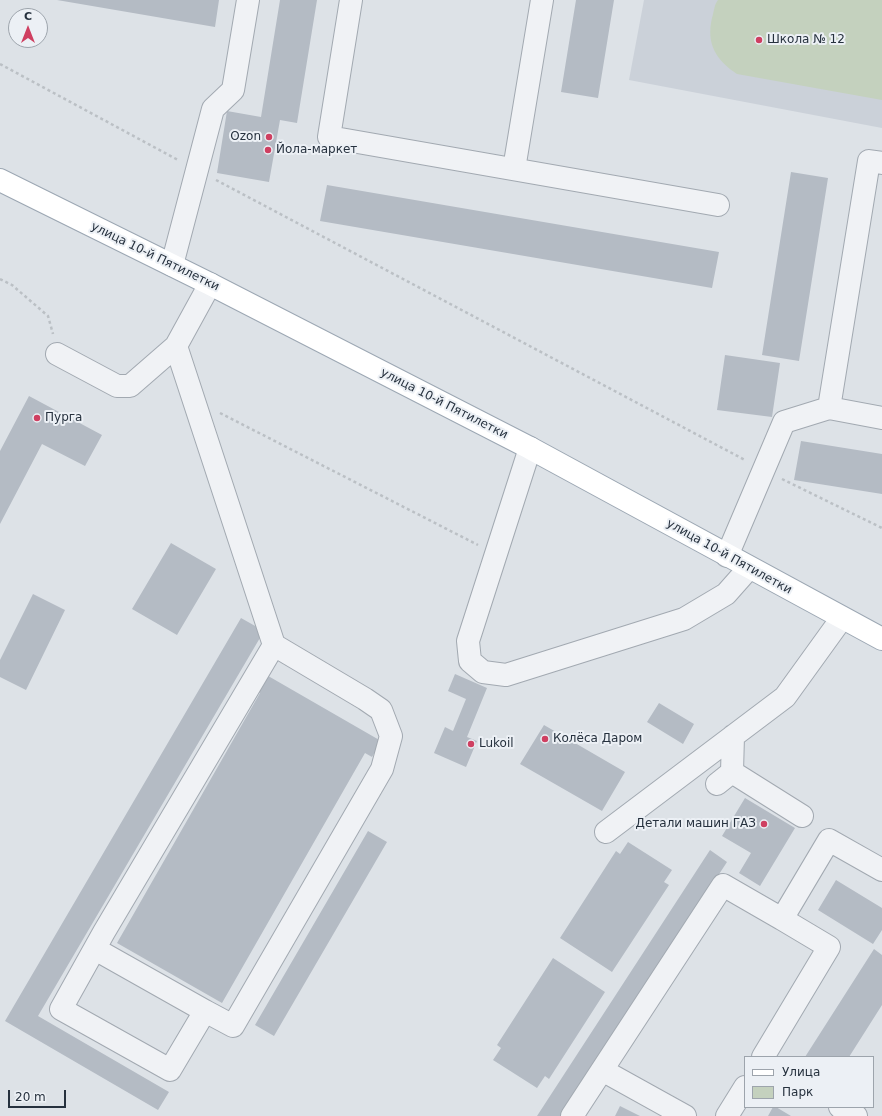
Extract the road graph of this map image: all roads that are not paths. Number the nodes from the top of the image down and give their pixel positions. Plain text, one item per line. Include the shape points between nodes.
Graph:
1 (248, 0) edge
2 (351, 0) edge
3 (542, 0) edge
4 (882, 163) edge
5 (514, 169) junction
6 (0, 180) edge
7 (718, 205) dead end
8 (172, 265) junction
9 (210, 284) junction
10 (176, 346) junction
11 (57, 354) road end
12 (828, 408) junction
13 (882, 418) edge
14 (530, 448) junction
15 (727, 556) junction
16 (749, 568) junction
17 (842, 618) junction
18 (882, 639) edge
19 (274, 645) junction
20 (733, 736) junction
21 (802, 816) dead end
22 (606, 832) dead end
23 (882, 870) edge
24 (782, 919) junction
25 (95, 949) junction
26 (205, 1011) junction
27 (764, 1056) edge
28 (602, 1070) junction
29 (744, 1089) edge
30 (842, 1108) edge
31 (572, 1116) edge
32 (685, 1116) edge
33 (727, 1116) edge
34 (856, 1116) edge

1 - 8 lane via 233,90 213,109
2 - 5 lane via 329,137
3 - 5 lane
4 - 12 lane via 869,161
5 - 7 lane
6 - 8 main road, улица 10-й Пятилетки
8 - 9 main road, улица 10-й Пятилетки
9 - 10 lane
9 - 14 main road, улица 10-й Пятилетки
10 - 11 lane via 130,386 117,386
10 - 19 lane
12 - 13 lane
12 - 15 lane via 784,422
14 - 15 main road, улица 10-й Пятилетки
14 - 16 lane via 468,642 470,660 483,672 506,675 684,620 726,594
15 - 16 main road, улица 10-й Пятилетки
16 - 17 main road, улица 10-й Пятилетки
17 - 18 main road, улица 10-й Пятилетки
17 - 20 lane via 785,697
19 - 25 lane
19 - 26 lane via 381,710 391,736 382,769 233,1026
20 - 21 lane via 724,778
20 - 22 lane
23 - 24 lane via 829,840
24 - 27 lane via 829,947
24 - 28 lane via 722,886
25 - 26 lane
25 - 26 lane via 61,1009 170,1070
28 - 31 lane
28 - 32 lane
29 - 33 lane
30 - 34 lane

